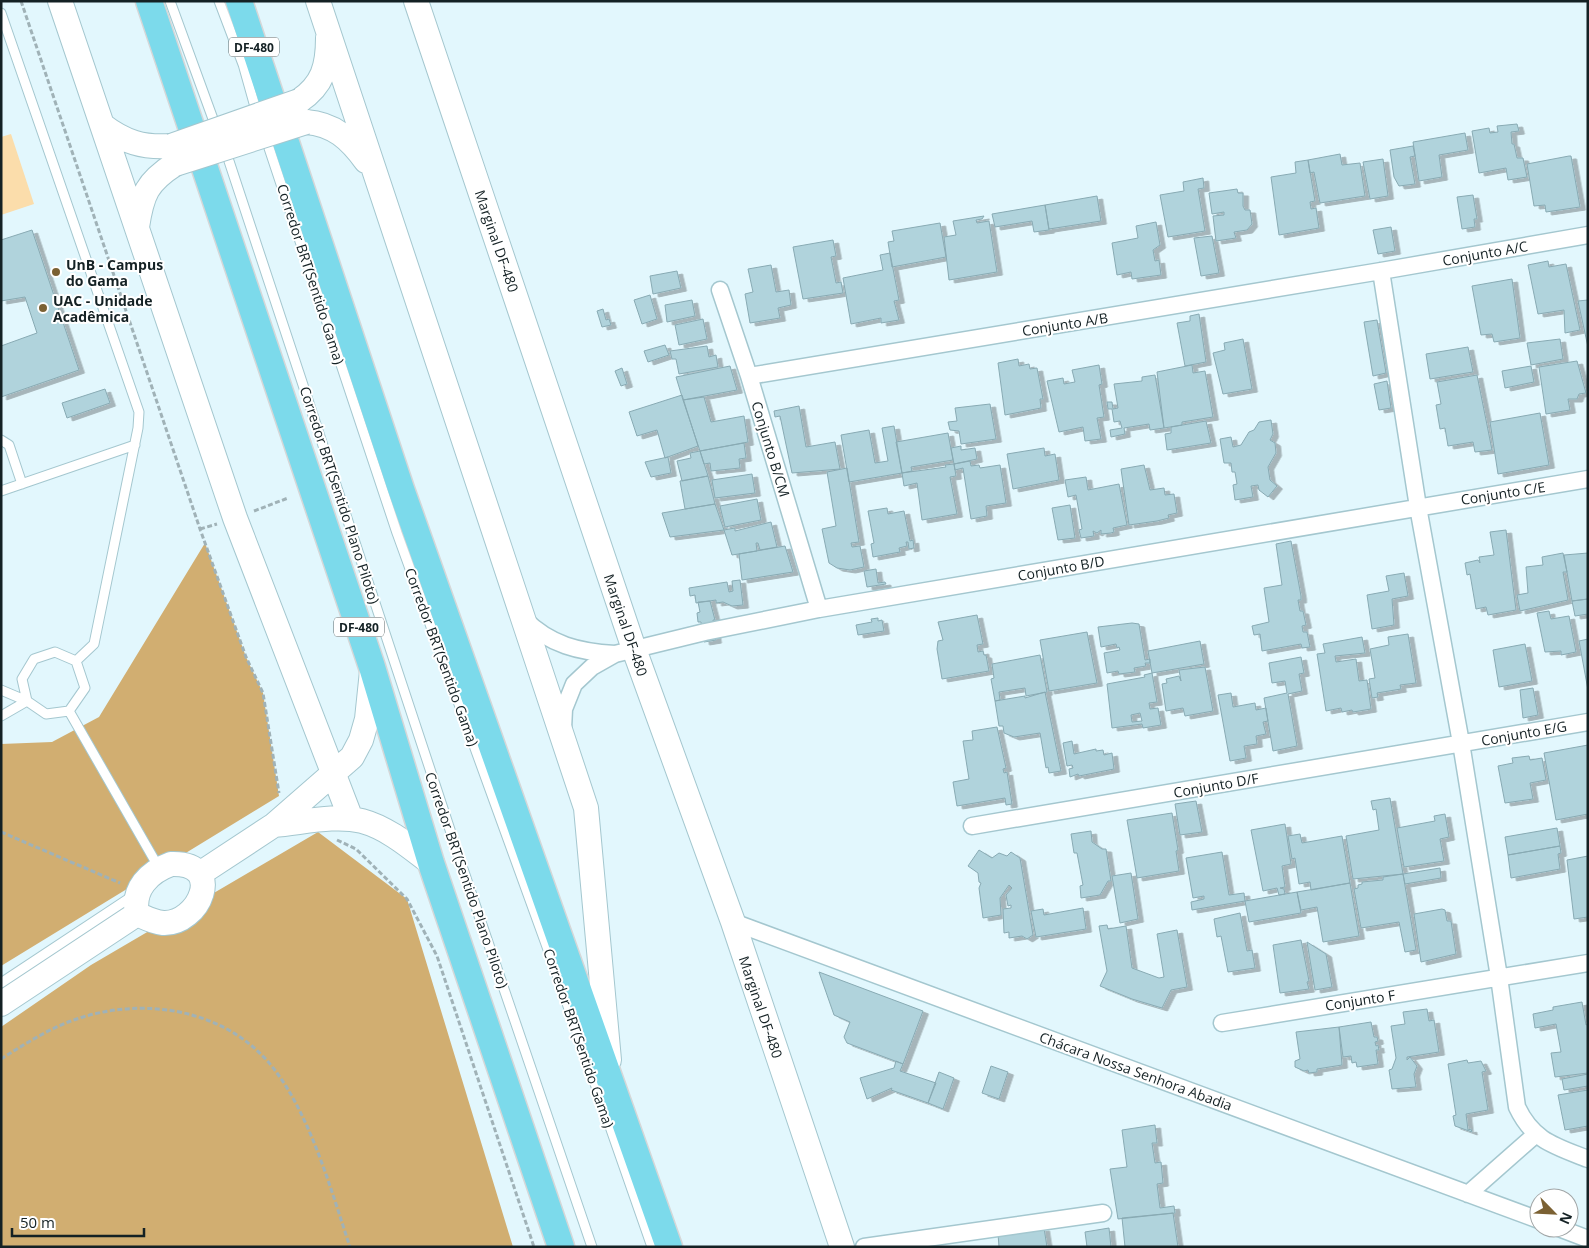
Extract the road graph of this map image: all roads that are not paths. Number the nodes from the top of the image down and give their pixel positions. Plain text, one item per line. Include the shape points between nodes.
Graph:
1 (60, 1) edge
2 (219, 1) edge
3 (239, 1) edge
4 (318, 1) edge
5 (416, 1) edge
6 (156, 3) edge
7 (1, 13) edge
8 (328, 27) junction
9 (243, 64) junction
10 (268, 92) junction
11 (303, 111) junction
12 (260, 121) dead end
13 (102, 124) junction
14 (263, 130) dead end
15 (173, 155) junction
16 (376, 174) junction
17 (137, 227) junction
18 (1588, 235) edge
19 (1382, 272) junction
20 (720, 290) dead end
21 (749, 376) junction
22 (1, 440) edge
23 (135, 446) junction
24 (1588, 479) edge
25 (22, 484) junction
26 (1, 491) edge
27 (1418, 507) junction
28 (818, 609) junction
29 (521, 616) junction
30 (624, 652) junction
31 (76, 661) junction
32 (372, 667) junction
33 (1, 690) edge
34 (27, 701) junction
35 (69, 711) junction
36 (1, 716) edge
37 (1588, 722) edge
38 (562, 734) junction
39 (1461, 743) junction
40 (333, 776) junction
41 (351, 819) junction
42 (274, 825) junction
43 (972, 826) dead end
44 (431, 862) junction
45 (159, 868) junction
46 (201, 874) junction
47 (138, 903) junction
48 (733, 922) junction
49 (1588, 963) edge
50 (1499, 977) junction
51 (1, 983) edge
52 (1, 1004) edge
53 (1222, 1023) dead end
54 (610, 1077) junction
55 (1535, 1135) junction
56 (1588, 1159) edge
57 (1468, 1194) junction
58 (1103, 1213) dead end
59 (1529, 1216) edge
60 (561, 1247) edge
61 (592, 1247) edge
62 (652, 1247) edge
63 (669, 1247) edge
64 (842, 1247) edge
65 (864, 1247) edge

1 - 13 street
2 - 9 lane
3 - 10 main road, DF-480
4 - 8 street
5 - 30 street, Marginal DF-480
6 - 32 main road, DF-480
6 - 61 lane, Corredor BRT(Sentido Plano Piloto) via 234,174 461,863
7 - 23 lane via 139,412
8 - 11 street via 328,55 322,78
8 - 16 street
9 - 10 lane via 248,75
9 - 12 lane
10 - 54 main road, DF-480 via 401,489
11 - 15 street, bridge
11 - 16 street via 350,140
13 - 15 street via 127,141
13 - 17 street
14 - 62 lane, Corredor BRT(Sentido Gama) via 397,532
15 - 17 street via 150,184 140,205
16 - 29 street
17 - 40 street via 235,518
18 - 19 street, Conjunto A/C
19 - 21 street, Conjunto A/B
19 - 27 street
20 - 21 street, Conjunto B/CM
21 - 28 street, Conjunto B/CM
22 - 25 lane via 9,445
23 - 25 lane
23 - 31 lane via 94,644
24 - 27 street, Conjunto C/E
25 - 26 lane
27 - 28 street, Conjunto B/D
27 - 39 street
28 - 30 street, Conjunto B/D
29 - 30 street via 543,636 564,646 584,651
29 - 38 street
30 - 38 street via 592,667 574,684 564,709
30 - 48 street, Marginal DF-480
31 - 34 lane via 55,652 34,659 22,679
31 - 35 lane via 85,688
32 - 40 street via 370,702 361,740 352,757
32 - 44 main road, DF-480
33 - 34 lane
34 - 35 lane via 46,714
34 - 36 lane
35 - 45 lane
37 - 39 street, Conjunto E/G
38 - 54 street via 588,818
39 - 43 street, Conjunto D/F
39 - 50 street
40 - 41 street
40 - 42 street
41 - 42 street
41 - 44 street via 392,835
42 - 46 street
44 - 60 main road, DF-480
45 - 46 street via 181,864 193,867
45 - 47 street via 147,877
46 - 47 street via 204,886 197,905 179,919 164,923 151,921
47 - 51 lane
47 - 52 street
48 - 57 street, Chácara Nossa Senhora Abadia
48 - 64 street, Marginal DF-480
49 - 50 street, Conjunto F
50 - 53 street, Conjunto F
50 - 55 street via 1516,1107
54 - 63 main road, DF-480
55 - 56 street
55 - 57 street
57 - 59 street, Chácara Nossa Senhora Abadia
58 - 65 street

